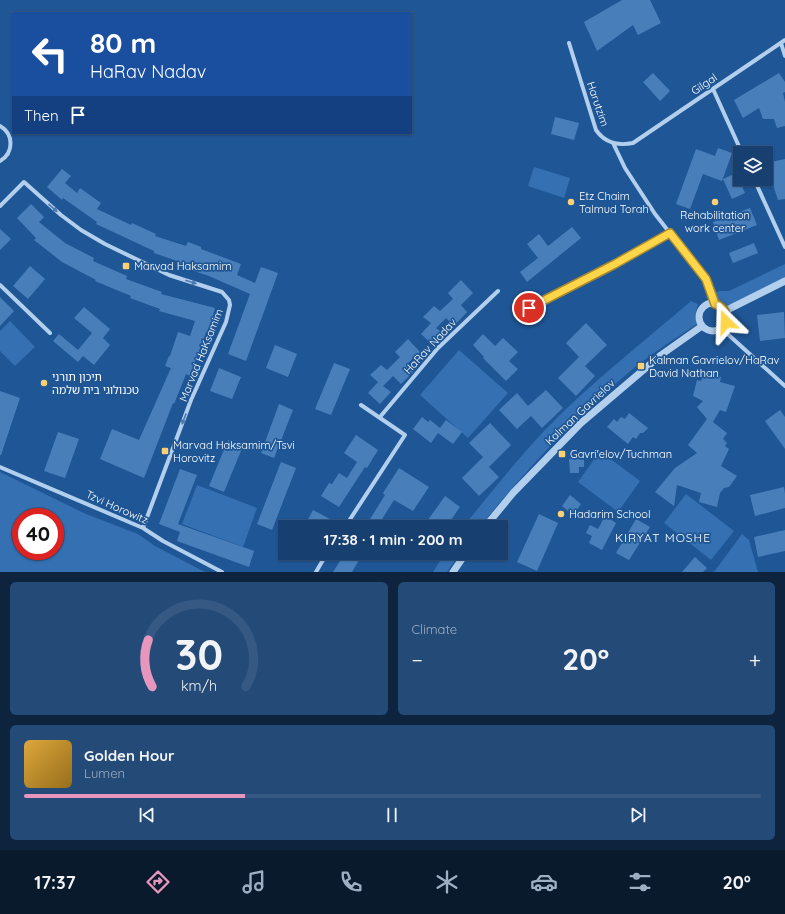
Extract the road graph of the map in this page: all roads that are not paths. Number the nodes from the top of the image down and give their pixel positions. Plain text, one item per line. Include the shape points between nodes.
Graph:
1 (783, 41) edge
2 (569, 43) dead end
3 (785, 56) edge
4 (713, 89) junction
5 (1, 126) edge
6 (613, 143) junction
7 (739, 146) edge
8 (0, 161) edge
9 (757, 186) edge
10 (0, 206) edge
11 (670, 233) junction
12 (785, 246) edge
13 (785, 281) edge
14 (0, 285) edge
15 (498, 291) dead end
16 (715, 304) junction
17 (725, 311) junction
18 (520, 312) dead end
19 (702, 326) junction
20 (721, 328) junction
21 (50, 334) dead end
22 (785, 386) edge
23 (361, 405) dead end
24 (380, 417) junction
25 (0, 467) edge
26 (350, 520) edge
27 (491, 520) edge
28 (143, 528) junction
29 (323, 560) edge
30 (461, 560) edge
31 (222, 572) edge
32 (316, 572) edge
33 (453, 572) edge

1 - 3 street
1 - 4 street, Gilgal
2 - 6 street, Harutzim via 596,130 605,140
4 - 6 street, Gilgal via 633,143
4 - 7 street
5 - 8 street via 10,136 11,145 8,154
6 - 11 street via 655,214
9 - 12 street
10 -> 28 street, Marvad HaKsamim via 24,182 61,215 105,244 169,275 222,292 229,300 226,322 192,400
11 - 16 street via 706,279
11 - 18 street via 539,305
13 - 17 street
14 - 21 street
15 - 24 street, HaRav Nadav via 438,348
16 - 17 street
16 - 19 street via 706,305 701,309 699,317
17 - 20 street via 726,322
19 - 20 street via 710,331
19 - 27 street, Kalman Gavrielov via 661,354 581,423 513,493
20 - 22 street
23 - 24 street
24 - 26 street via 405,434
25 - 28 street, Tzvi Horowitz
28 - 31 street, Tzvi Horowitz
29 - 32 street
30 - 33 street

